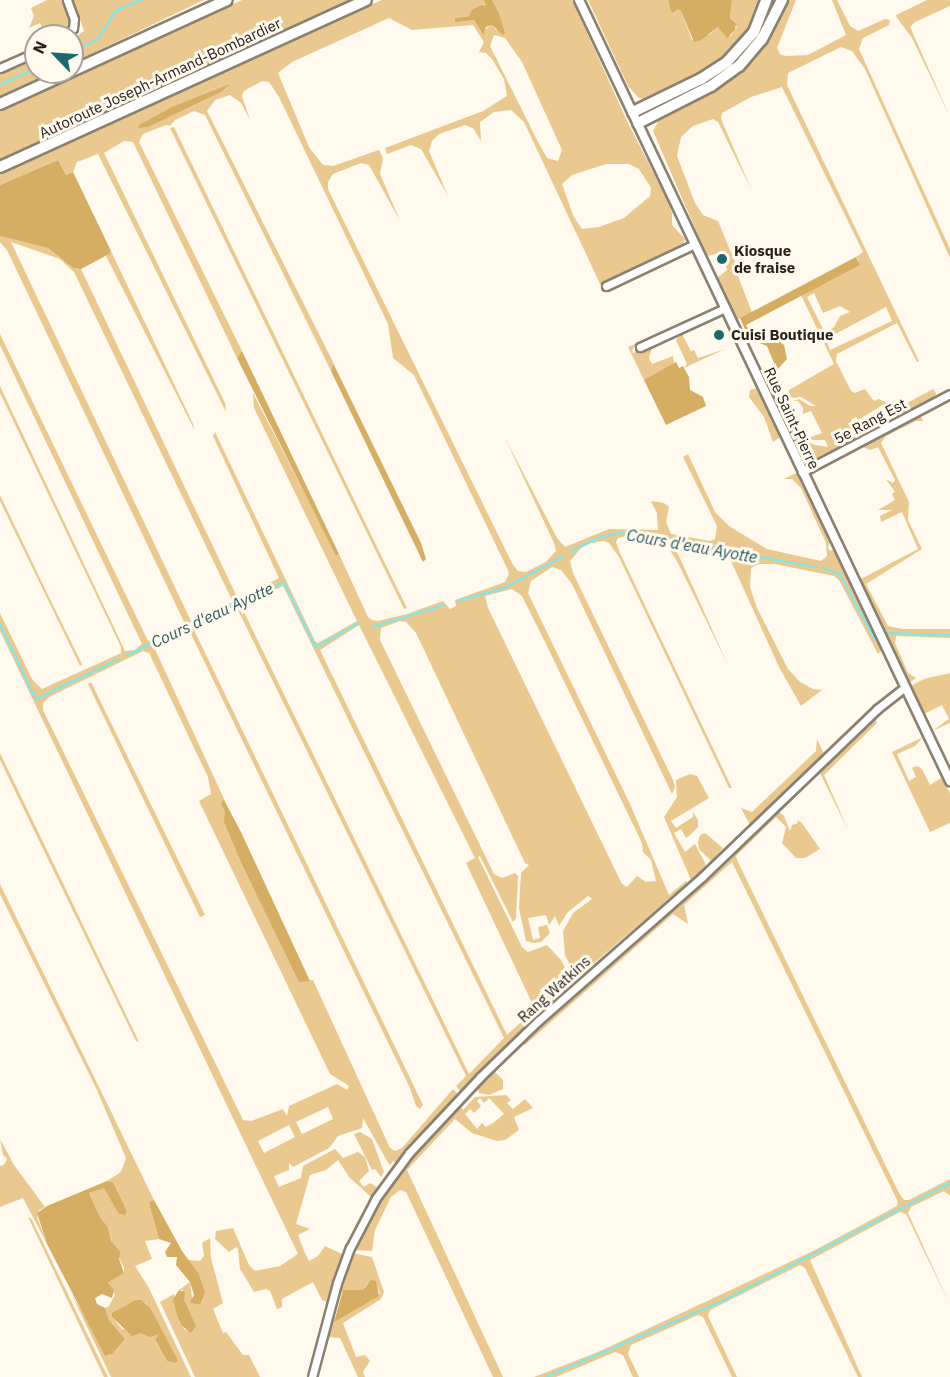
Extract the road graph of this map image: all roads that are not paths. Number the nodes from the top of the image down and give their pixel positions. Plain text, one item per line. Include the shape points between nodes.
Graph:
1 (66, 0) edge
2 (222, 0) edge
3 (227, 0) edge
4 (366, 0) edge
5 (579, 0) edge
6 (766, 0) edge
7 (782, 0) edge
8 (210, 8) junction
9 (73, 24) edge
10 (24, 57) edge
11 (84, 66) edge
12 (0, 68) edge
13 (44, 84) edge
14 (0, 104) edge
15 (635, 117) junction
16 (0, 167) edge
17 (695, 244) junction
18 (606, 286) dead end
19 (725, 308) junction
20 (640, 347) dead end
21 (950, 394) edge
22 (802, 472) junction
23 (905, 687) junction
24 (950, 781) edge
25 (312, 1377) edge

1 - 9 street
2 - 8 highway
3 - 8 highway
4 - 16 highway, Autoroute Joseph-Armand-Bombardier
5 - 15 main road, Rue Saint-Pierre
6 - 15 highway via 754,32 727,62
7 - 15 highway via 762,39 739,66 711,86
8 - 11 highway
10 - 12 street
13 - 14 highway
15 - 17 main road, Rue Saint-Pierre
17 - 18 street
17 - 19 main road, Rue Saint-Pierre
19 - 20 street
19 - 22 main road, Rue Saint-Pierre
21 - 22 street, 5e Rang Est
22 - 23 main road, Rue Saint-Pierre
23 - 24 main road, Rue Saint-Pierre
23 - 25 street, Rang Watkins via 702,877 538,1021 409,1153 370,1206 350,1248

